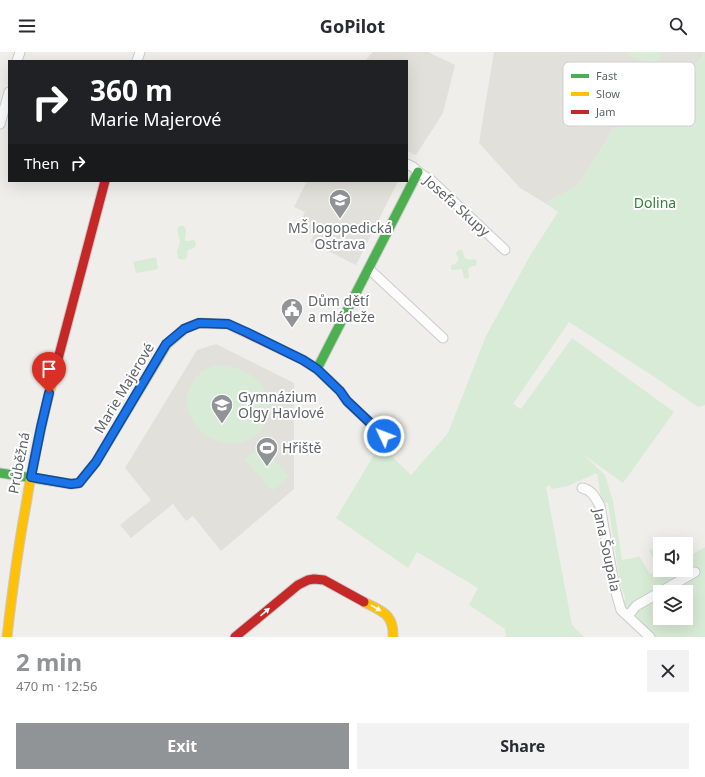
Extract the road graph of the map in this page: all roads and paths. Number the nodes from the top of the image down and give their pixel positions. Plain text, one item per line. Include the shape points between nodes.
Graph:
1 (8, 96) edge
2 (0, 124) edge
3 (408, 164) edge
4 (418, 172) junction
5 (105, 182) edge
6 (505, 250) dead end
7 (369, 269) junction
8 (443, 338) dead end
9 (317, 369) junction
10 (384, 436) dead end
11 (0, 473) edge
12 (31, 477) junction
13 (582, 488) dead end
14 (695, 572) dead end
15 (628, 616) junction
16 (7, 637) edge
17 (235, 637) edge
18 (393, 637) edge
19 (650, 637) edge

1 - 2 street
3 - 4 street, Josefa Skupy
4 - 6 street, Josefa Skupy via 432,181
4 - 7 street
5 - 12 street, Průběžná via 56,365
7 - 8 street
7 - 9 street
9 - 10 street, Marie Majerové
9 - 12 street, Marie Majerové via 228,324 199,323 184,329 166,344 96,462 79,483
11 - 12 street
12 - 16 street, Průběžná via 18,546
13 - 15 street, Jana Šoupala via 594,494 600,506 615,590 622,610
14 - 15 street, Jana Šoupala via 636,606
15 - 19 street, Jana Šoupala
17 -> 18 street via 309,578 324,580 386,613 392,623

